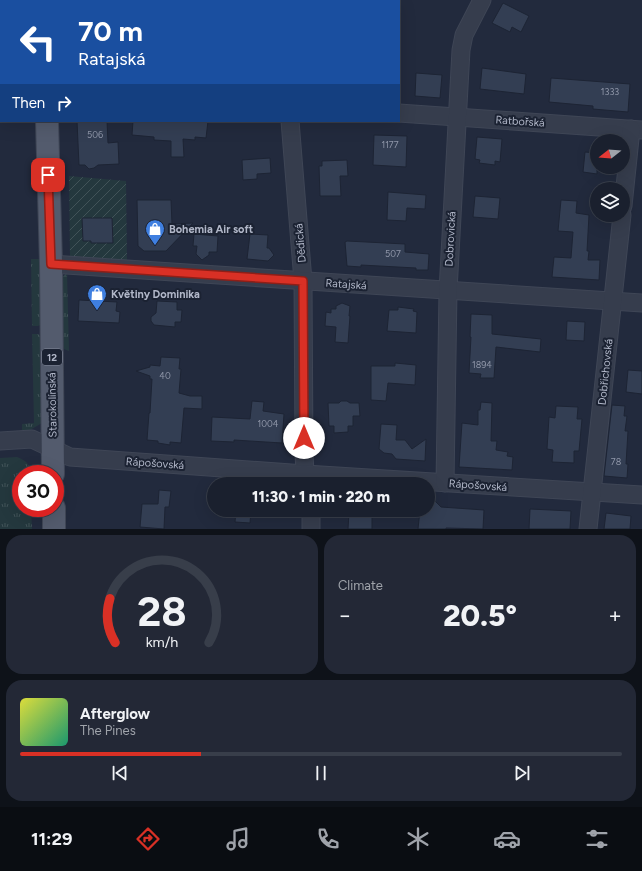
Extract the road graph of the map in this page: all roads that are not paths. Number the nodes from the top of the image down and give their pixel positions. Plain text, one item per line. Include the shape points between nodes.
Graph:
1 (482, 0) edge
2 (400, 113) edge
3 (456, 117) junction
4 (47, 122) edge
5 (290, 122) edge
6 (637, 129) edge
7 (627, 182) edge
8 (621, 222) edge
9 (51, 264) junction
10 (303, 281) junction
11 (448, 291) junction
12 (613, 302) junction
13 (642, 304) edge
14 (0, 440) edge
15 (53, 450) junction
16 (53, 465) edge
17 (284, 477) edge
18 (307, 477) edge
19 (435, 483) edge
20 (445, 483) junction
21 (592, 492) junction
22 (642, 495) edge
23 (54, 517) edge
24 (311, 517) edge
25 (54, 529) edge
26 (311, 529) edge
27 (588, 529) edge

1 - 3 street, Dobrovická via 464,35
2 - 3 street, Ratbořská
3 - 6 street, Ratbořská
3 - 11 street, Dobrovická
4 - 9 main road, Starokolínská / 12
5 - 10 street, Dědická
6 - 7 street
8 - 12 street, Dobřichovská
9 - 10 street, Ratajská
9 - 15 main road, Starokolínská / 12
10 - 11 street, Ratajská
10 - 18 street, Dědická
11 - 12 street, Ratajská
11 - 20 street, Dobrovická
12 - 13 street, Ratajská
12 - 21 street, Dobřichovská
14 - 15 street, Rápošovská via 32,439
15 - 16 main road, Starokolínská / 12
15 - 17 street, Rápošovská via 70,458
19 - 20 street, Rápošovská
20 - 21 street, Rápošovská
21 - 22 street, Rápošovská
21 - 27 street, Dobřichovská
23 - 25 main road
24 - 26 street

